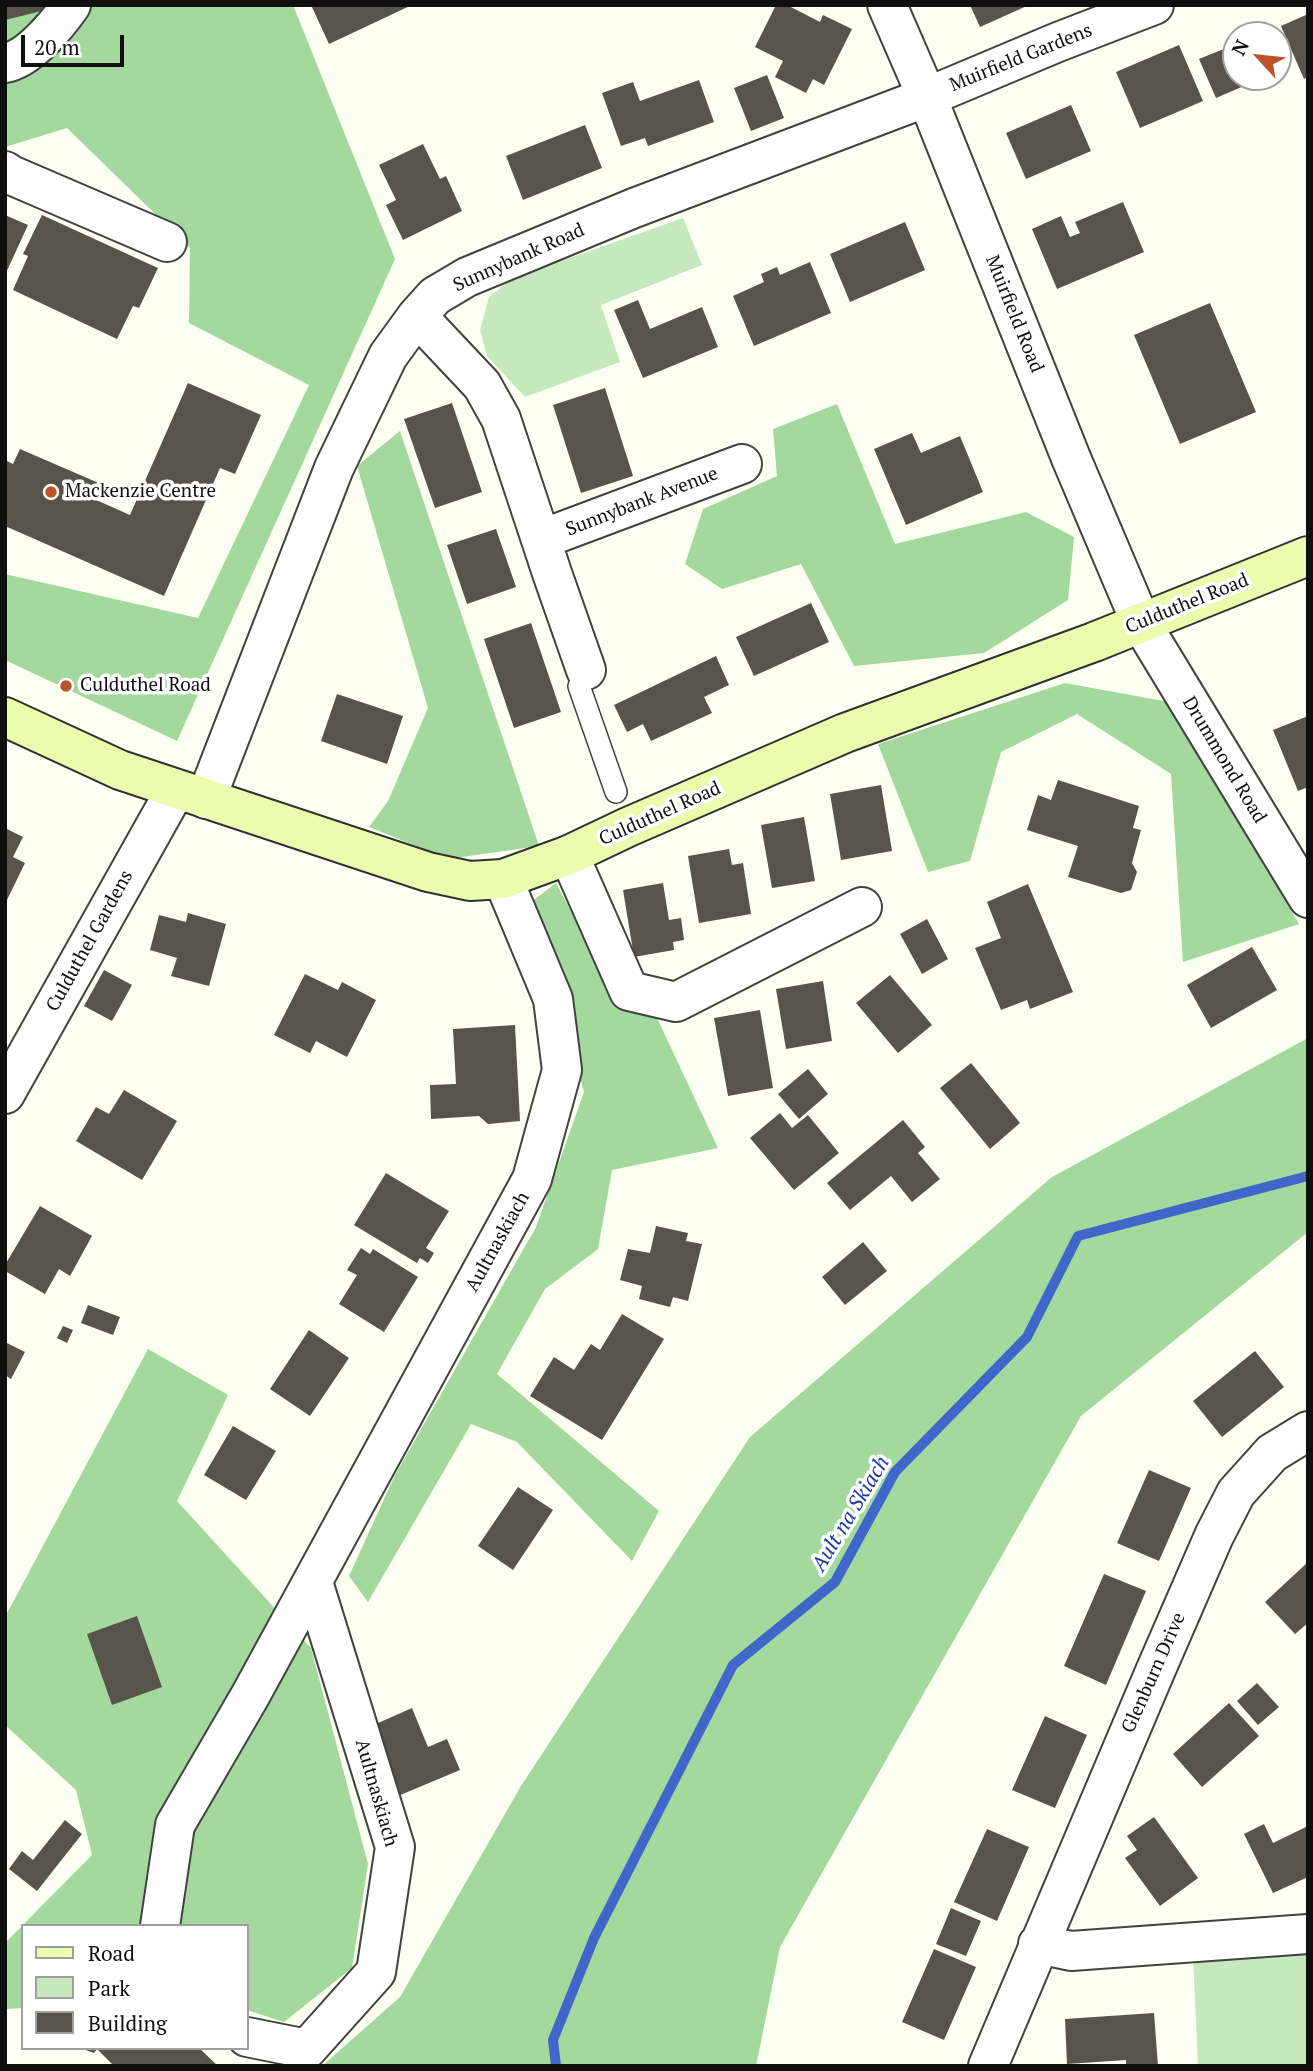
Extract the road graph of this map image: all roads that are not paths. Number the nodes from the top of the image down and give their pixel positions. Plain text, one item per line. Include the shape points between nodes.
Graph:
1 (71, 5) edge
2 (887, 5) edge
3 (1154, 5) edge
4 (5, 63) edge
5 (927, 97) junction
6 (5, 170) edge
7 (167, 242) dead end
8 (417, 316) junction
9 (742, 464) dead end
10 (542, 539) junction
11 (1308, 556) edge
12 (1141, 623) junction
13 (586, 670) joint
14 (5, 717) edge
15 (616, 792) dead end
16 (191, 794) junction
17 (569, 855) junction
18 (503, 879) junction
19 (1308, 898) edge
20 (862, 907) dead end
21 (5, 1094) edge
22 (1308, 1431) edge
23 (313, 1582) junction
24 (160, 1924) edge
25 (1308, 1934) edge
26 (1038, 1944) junction
27 (248, 2037) edge
28 (988, 2066) edge

1 - 4 street via 35,46
2 - 5 street, Muirfield Road
3 - 5 street, Muirfield Gardens
5 - 8 street, Sunnybank Road via 467,277 435,296
5 - 12 street, Muirfield Road
6 - 7 street
8 - 10 street, Sunnybank Avenue via 489,396
8 - 16 street, Sunnybank Road via 388,356 334,468
9 - 10 street, Sunnybank Avenue
10 - 13 street, Sunnybank Avenue
11 - 12 main road, Culduthel Road
12 - 17 main road, Culduthel Road via 845,733
12 - 19 street, Drummond Road
13 - 15 lane via 579,685
14 - 16 main road, Culduthel Road via 120,770
16 - 18 main road, Culduthel Road via 428,872 470,881
16 - 21 street, Culduthel Gardens
17 - 18 main road, Culduthel Road
17 - 20 street via 629,991 676,1002
18 - 23 street, Aultnaskiach via 553,999 562,1070 532,1179
22 - 26 street, Glenburn Drive via 1272,1453 1236,1493
23 - 24 street, Aultnaskiach via 175,1825
23 - 27 street, Aultnaskiach via 395,1847 376,1972 307,2049
25 - 26 street via 1071,1951
26 - 28 street, Glenburn Drive

